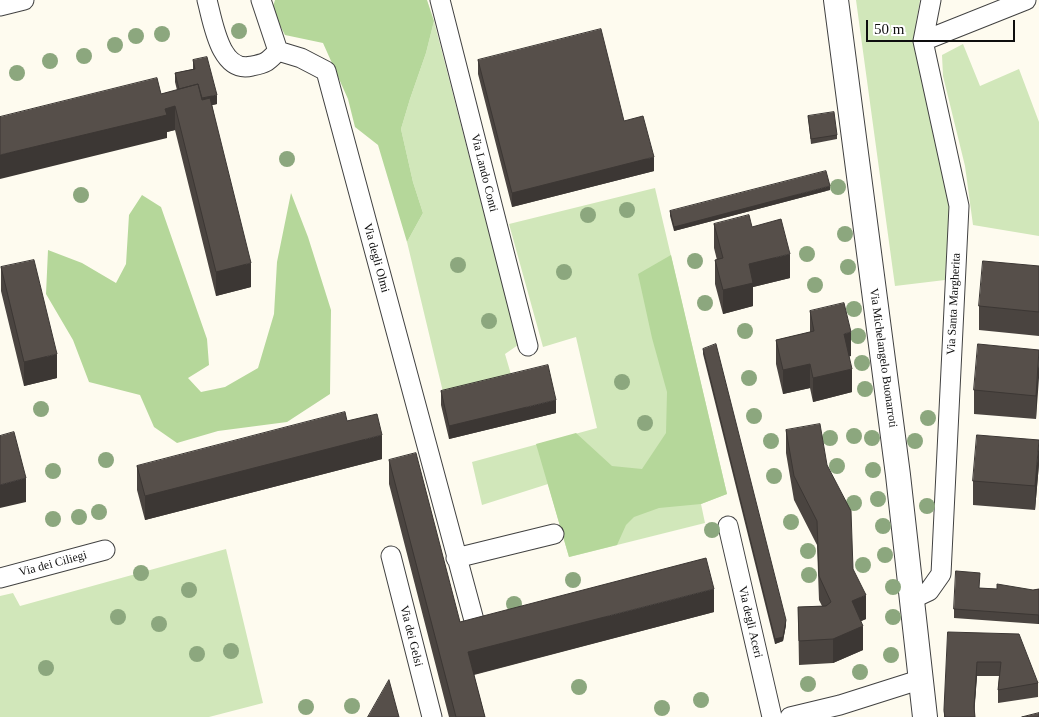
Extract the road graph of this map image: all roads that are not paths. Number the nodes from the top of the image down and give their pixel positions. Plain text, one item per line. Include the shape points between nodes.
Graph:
1 (24, 0) edge
2 (207, 0) edge
3 (261, 0) edge
4 (440, 0) edge
5 (836, 0) edge
6 (931, 0) edge
7 (1026, 0) edge
8 (0, 6) edge
9 (923, 42) junction
10 (278, 51) junction
11 (528, 346) dead end
12 (728, 526) dead end
13 (554, 534) dead end
14 (105, 550) dead end
15 (391, 556) dead end
16 (456, 558) junction
17 (0, 578) edge
18 (912, 598) junction
19 (475, 624) edge
20 (922, 679) junction
21 (841, 711) edge
22 (432, 717) edge
23 (772, 717) edge
24 (790, 717) edge
25 (926, 717) edge

1 - 8 street
2 - 10 street via 222,50 232,64 247,68 267,63
3 - 10 street
4 - 11 street, Via Lando Conti
5 - 18 street, Via Michelangelo Buonarroti
6 - 9 street, Via Santa Margherita
7 - 9 street
9 - 18 street, Via Santa Margherita via 959,206 941,574 929,591
10 - 16 street, Via degli Olmi via 326,71
12 - 23 street, Via degli Aceri
13 - 16 street
14 - 17 street, Via dei Ciliegi
15 - 22 street, Via dei Gelsi
16 - 19 street
18 - 20 street, Via Michelangelo Buonarroti
20 - 21 street
20 - 25 street, Via Michelangelo Buonarroti
21 - 24 street

